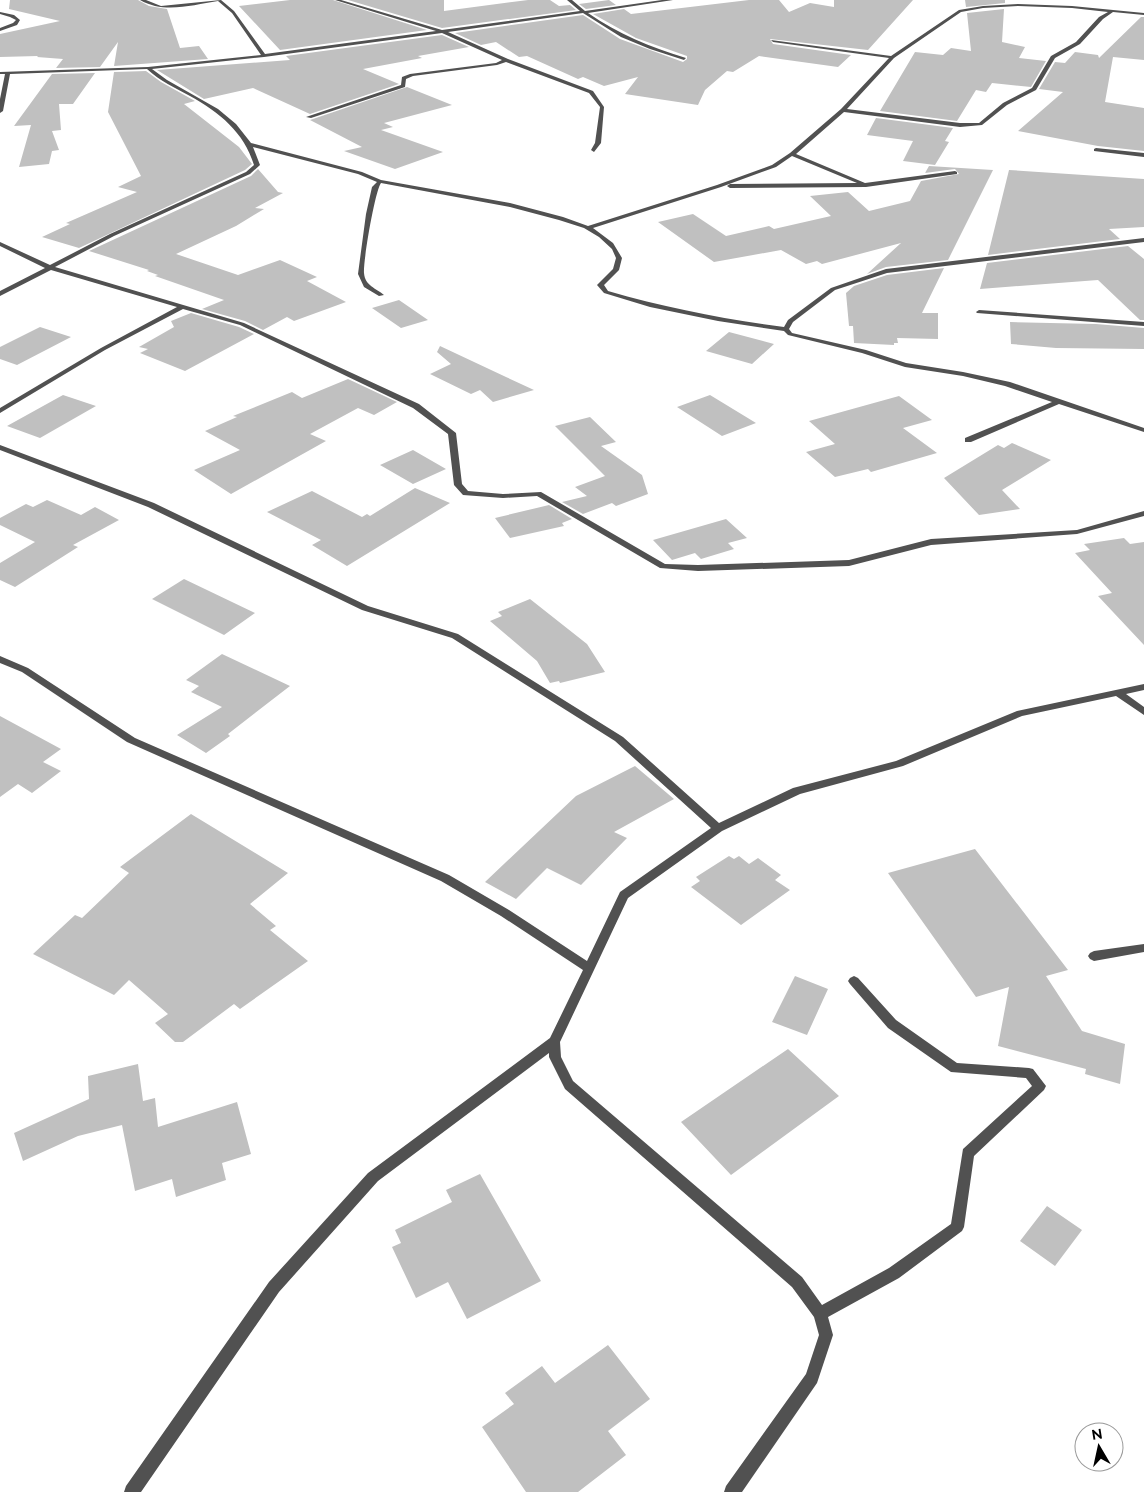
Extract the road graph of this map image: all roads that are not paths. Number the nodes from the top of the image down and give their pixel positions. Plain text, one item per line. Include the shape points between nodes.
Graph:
1 (142, 0) edge
2 (219, 0) edge
3 (224, 0) edge
4 (336, 0) edge
5 (569, 0) edge
6 (671, 0) edge
7 (1112, 11) junction
8 (583, 12) junction
9 (0, 13) edge
10 (1144, 14) edge
11 (0, 30) edge
12 (444, 32) junction
13 (773, 41) dead end
14 (264, 56) junction
15 (892, 57) junction
16 (684, 59) dead end
17 (506, 60) junction
18 (148, 68) junction
19 (0, 73) edge
20 (8, 73) junction
21 (843, 110) junction
22 (0, 111) edge
23 (309, 117) dead end
24 (248, 144) junction
25 (594, 150) dead end
26 (1096, 150) dead end
27 (792, 154) junction
28 (1144, 154) edge
29 (955, 173) dead end
30 (380, 182) junction
31 (866, 185) junction
32 (719, 186) junction
33 (588, 228) junction
34 (1144, 240) edge
35 (0, 244) edge
36 (51, 268) junction
37 (0, 294) edge
38 (381, 295) dead end
39 (184, 306) junction
40 (979, 312) dead end
41 (1144, 324) edge
42 (786, 329) junction
43 (1058, 402) junction
44 (0, 411) edge
45 (1144, 430) edge
46 (968, 440) dead end
47 (0, 447) edge
48 (1144, 513) edge
49 (0, 659) edge
50 (1144, 687) edge
51 (1119, 693) junction
52 (1144, 712) edge
53 (718, 828) junction
54 (1144, 948) edge
55 (1094, 956) dead end
56 (589, 968) junction
57 (854, 980) dead end
58 (554, 1042) junction
59 (820, 1314) junction
60 (132, 1492) edge
61 (732, 1492) edge

1 - 2 street via 167,7
2 - 3 street
2 - 14 street via 233,12
4 - 12 street
5 - 8 street
6 - 8 street
7 - 10 street
7 - 15 street via 1018,5 960,11
7 - 21 street via 1078,43 1053,57 1034,89 1005,104 980,124 960,125
8 - 12 street
8 - 16 street via 627,40
9 - 11 street via 18,20
12 - 14 street
12 - 17 street
13 - 15 street
14 - 18 street
15 - 21 street
17 - 23 street via 497,64 412,75 404,78 403,86
17 - 25 street via 591,92 602,107 598,143
18 - 20 street
18 - 24 street via 157,78 198,98 223,116 237,127
19 - 20 street
20 - 22 street
21 - 27 street
24 - 30 street via 360,173
24 - 36 street via 258,165 248,173 112,235
26 - 28 street
27 - 31 street
27 - 32 street via 774,166
29 - 31 street
30 - 33 street via 520,208
30 - 38 street via 375,187 371,205 361,274 366,286
31 - 32 street
32 - 33 street
33 - 42 street via 612,244 619,257 618,268 600,285 606,292 679,312
34 - 42 street via 886,271 833,289 790,321
35 - 36 street
36 - 37 street
36 - 39 street
39 - 44 street via 103,349
39 - 48 street via 242,324 416,406 452,432 458,485 466,494 538,494 663,566 698,568 849,563 931,542 1077,532
40 - 41 street
42 - 43 street via 790,334 813,341 864,351 905,365 1008,384
43 - 45 street
43 - 46 street
47 - 53 street via 151,505 365,608 454,636 619,739
49 - 56 street via 25,670 131,740 445,878
50 - 51 street
51 - 52 street
51 - 53 street via 1020,713 898,764 798,791
53 - 56 street via 624,895
54 - 55 street
56 - 58 street
57 - 59 street via 892,1024 955,1068 1029,1073 1040,1086 968,1154 957,1227 894,1273
58 - 59 street via 555,1057 569,1084 798,1282
58 - 60 street via 373,1176 274,1287
59 - 61 street via 826,1335 812,1378

